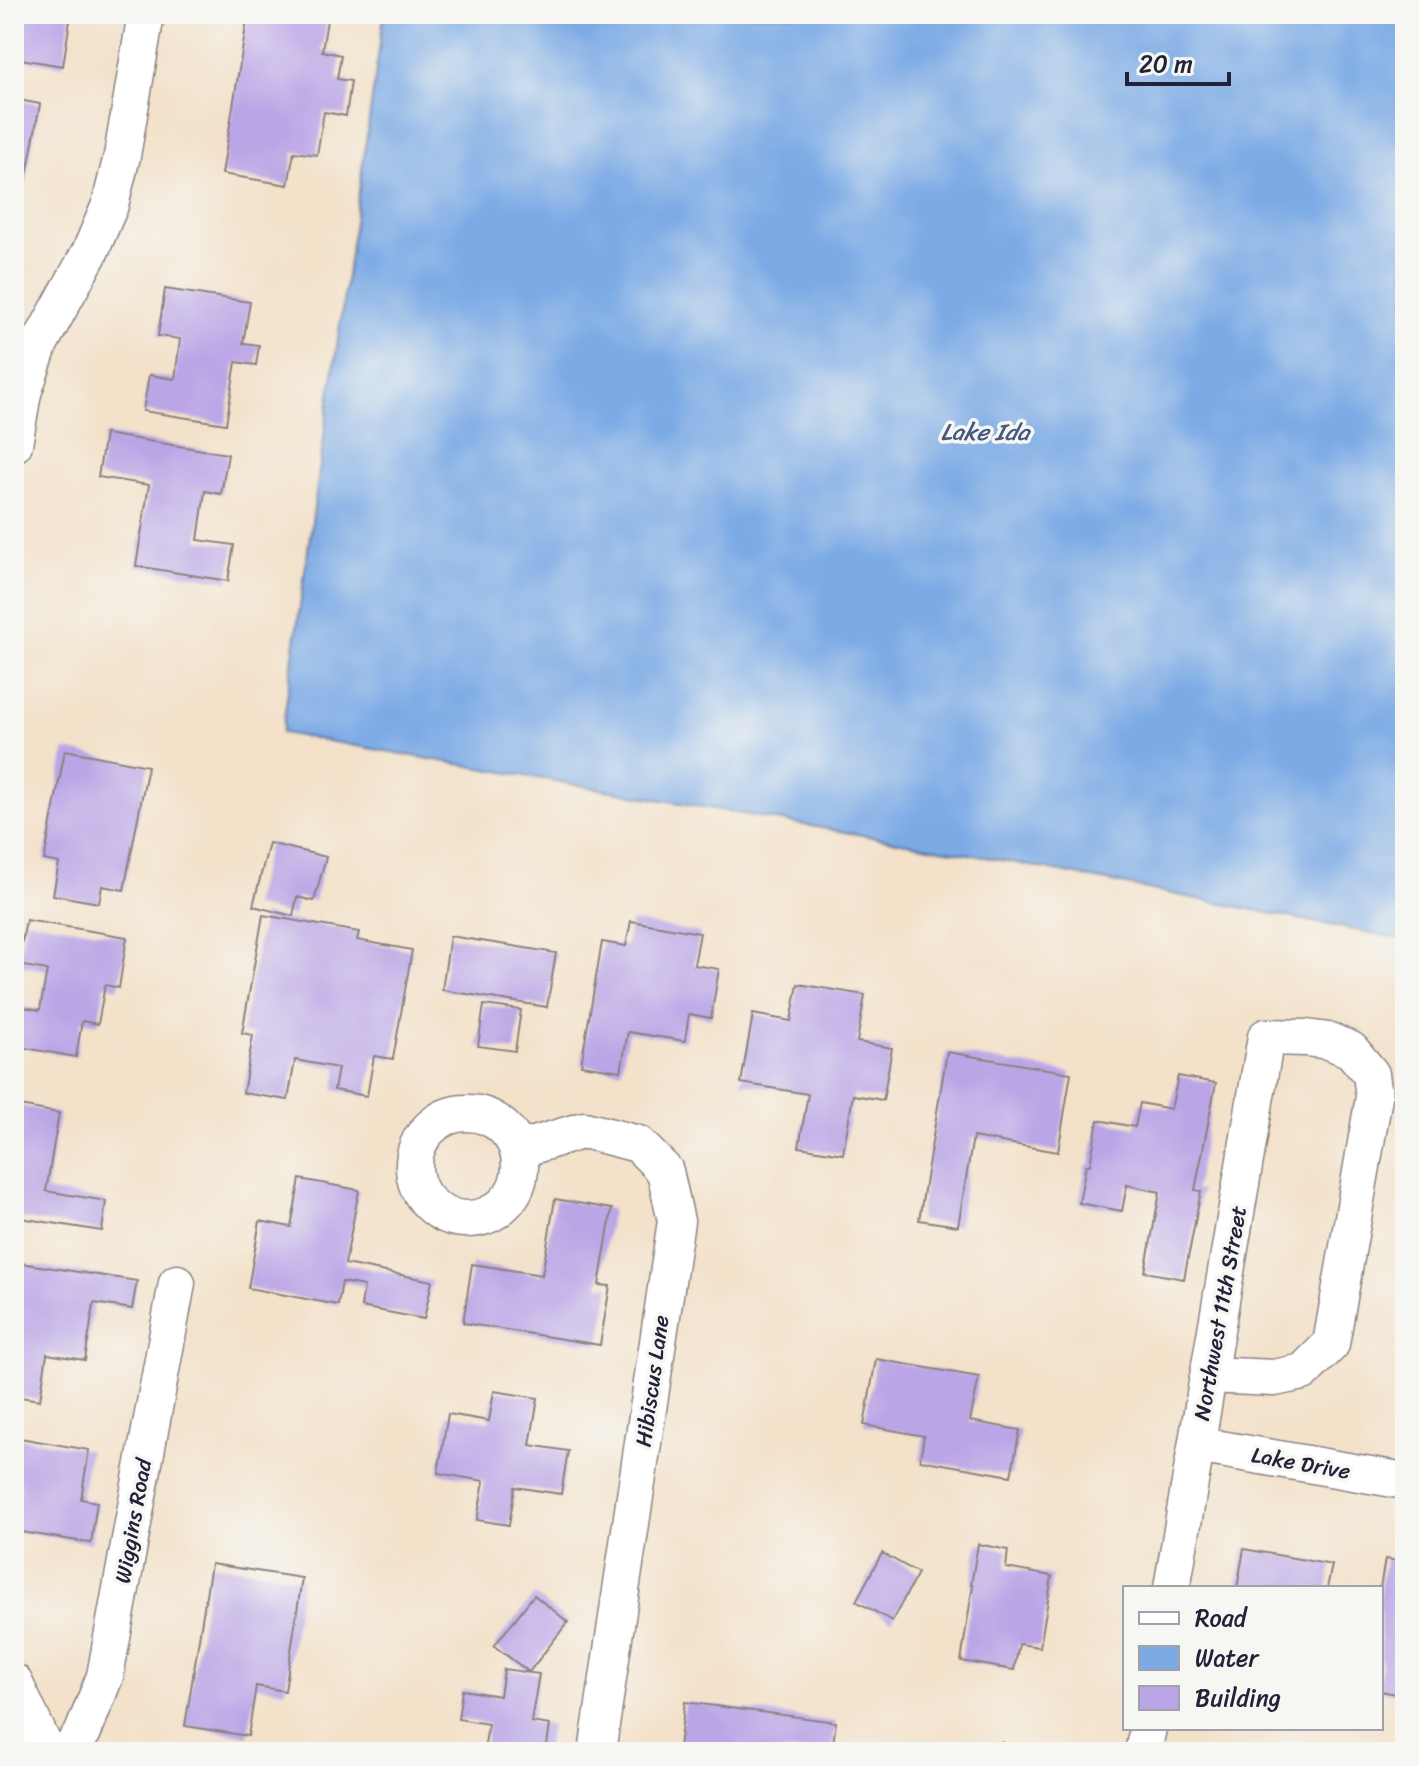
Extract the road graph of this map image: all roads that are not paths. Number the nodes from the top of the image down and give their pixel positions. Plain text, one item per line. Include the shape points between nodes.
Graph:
1 (146, 14) edge
2 (14, 444) edge
3 (518, 1150) dead end
4 (177, 1283) dead end
5 (1209, 1375) junction
6 (1197, 1445) junction
7 (1405, 1481) edge
8 (1172, 1586) edge
9 (14, 1682) edge
10 (1148, 1730) edge
11 (47, 1752) edge
12 (68, 1752) edge
13 (597, 1752) edge
14 (1143, 1752) edge

1 - 2 street via 110,205 40,343
3 - 13 street, Hibiscus Lane via 584,1130 638,1144 665,1171 676,1221
4 - 12 street, Wiggins Road via 105,1676 83,1732
5 - 5 street, Northwest 11th Street via 1274,1378 1303,1372 1331,1344 1374,1097 1371,1074 1351,1050 1329,1041 1266,1037
5 - 6 street, Northwest 11th Street
6 - 7 street, Lake Drive
6 - 8 street, Northwest 11th Street
9 - 11 street
10 - 14 street

